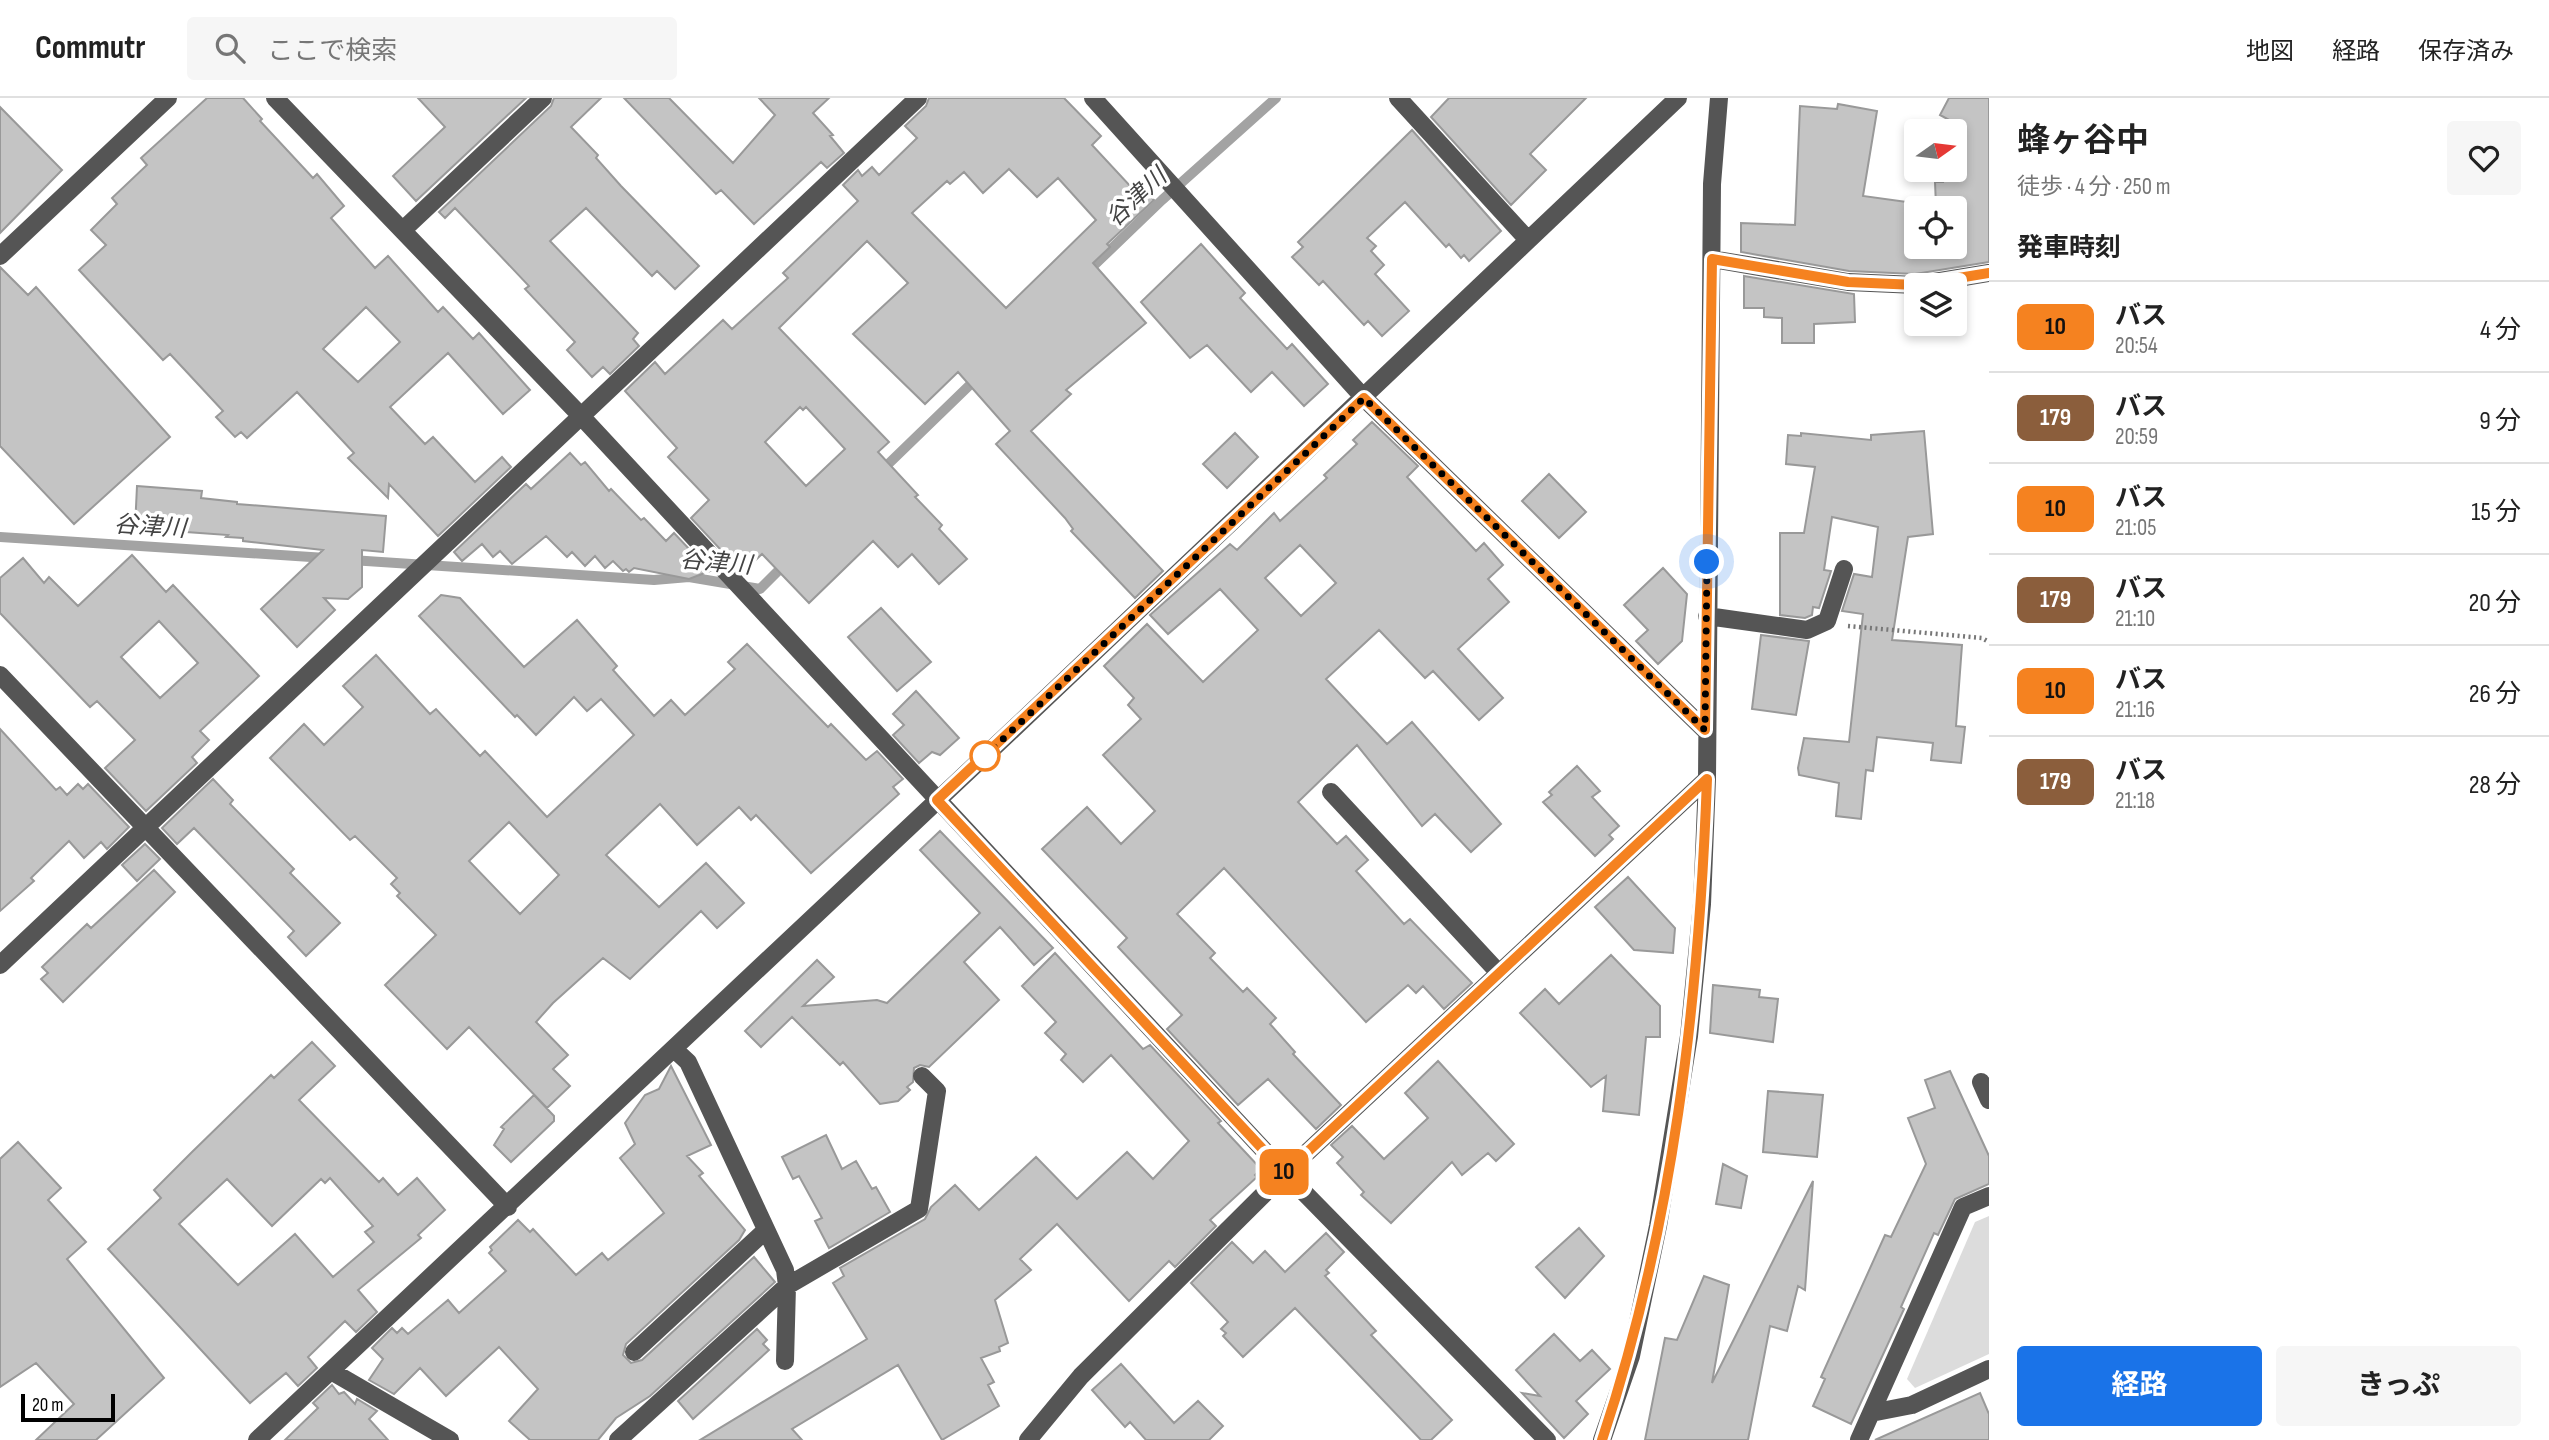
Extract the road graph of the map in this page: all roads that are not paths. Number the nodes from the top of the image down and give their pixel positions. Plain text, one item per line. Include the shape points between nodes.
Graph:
1 (168, 98) edge
2 (275, 98) edge
3 (543, 98) edge
4 (918, 98) edge
5 (1093, 98) edge
6 (1398, 98) edge
7 (1678, 98) edge
8 (1720, 98) edge
9 (404, 229) junction
10 (1528, 240) junction
11 (0, 256) edge
12 (1712, 259) junction
13 (1989, 273) edge
14 (1364, 398) junction
15 (581, 416) junction
16 (1844, 569) dead end
17 (1707, 617) junction
18 (0, 676) edge
19 (1705, 730) junction
20 (1707, 779) junction
21 (1331, 792) dead end
22 (937, 800) junction
23 (144, 828) junction
24 (0, 965) edge
25 (1499, 973) junction
26 (674, 1049) junction
27 (922, 1076) dead end
28 (1981, 1082) dead end
29 (1989, 1100) edge
30 (1285, 1173) junction
31 (1989, 1196) edge
32 (508, 1206) junction
33 (766, 1230) junction
34 (787, 1286) junction
35 (634, 1352) dead end
36 (785, 1361) dead end
37 (1989, 1369) edge
38 (331, 1371) junction
39 (1871, 1413) junction
40 (257, 1440) edge
41 (450, 1440) edge
42 (618, 1440) edge
43 (1028, 1440) edge
44 (1547, 1440) edge
45 (1602, 1440) edge
46 (1858, 1440) edge

1 - 11 street
2 - 9 street
3 - 9 street
4 - 15 street
5 - 14 street
6 - 10 street
7 - 10 street
8 - 12 street via 1712,184
9 - 15 street
10 - 14 street
12 - 13 street via 1848,282 1916,285
12 - 17 street
14 - 19 street
14 - 22 street
15 - 22 street
15 - 23 street
16 - 17 street via 1827,621 1807,630
17 - 19 street
18 - 23 street
19 - 20 street
20 - 25 street
20 - 45 street via 1702,904 1689,1035 1636,1330
21 - 25 street
22 - 26 street
22 - 30 street
23 - 24 street
23 - 32 street
25 - 30 street
26 - 32 street
26 - 33 street via 688,1062
27 - 34 street via 937,1091 919,1209
28 - 29 street
30 - 43 street via 1081,1376
30 - 44 street
31 - 39 street via 1964,1207
32 - 38 street
33 - 34 street via 785,1270
33 - 35 street
34 - 36 street
34 - 42 street
37 - 39 street via 1912,1405
38 - 40 street
38 - 41 street
39 - 46 street

